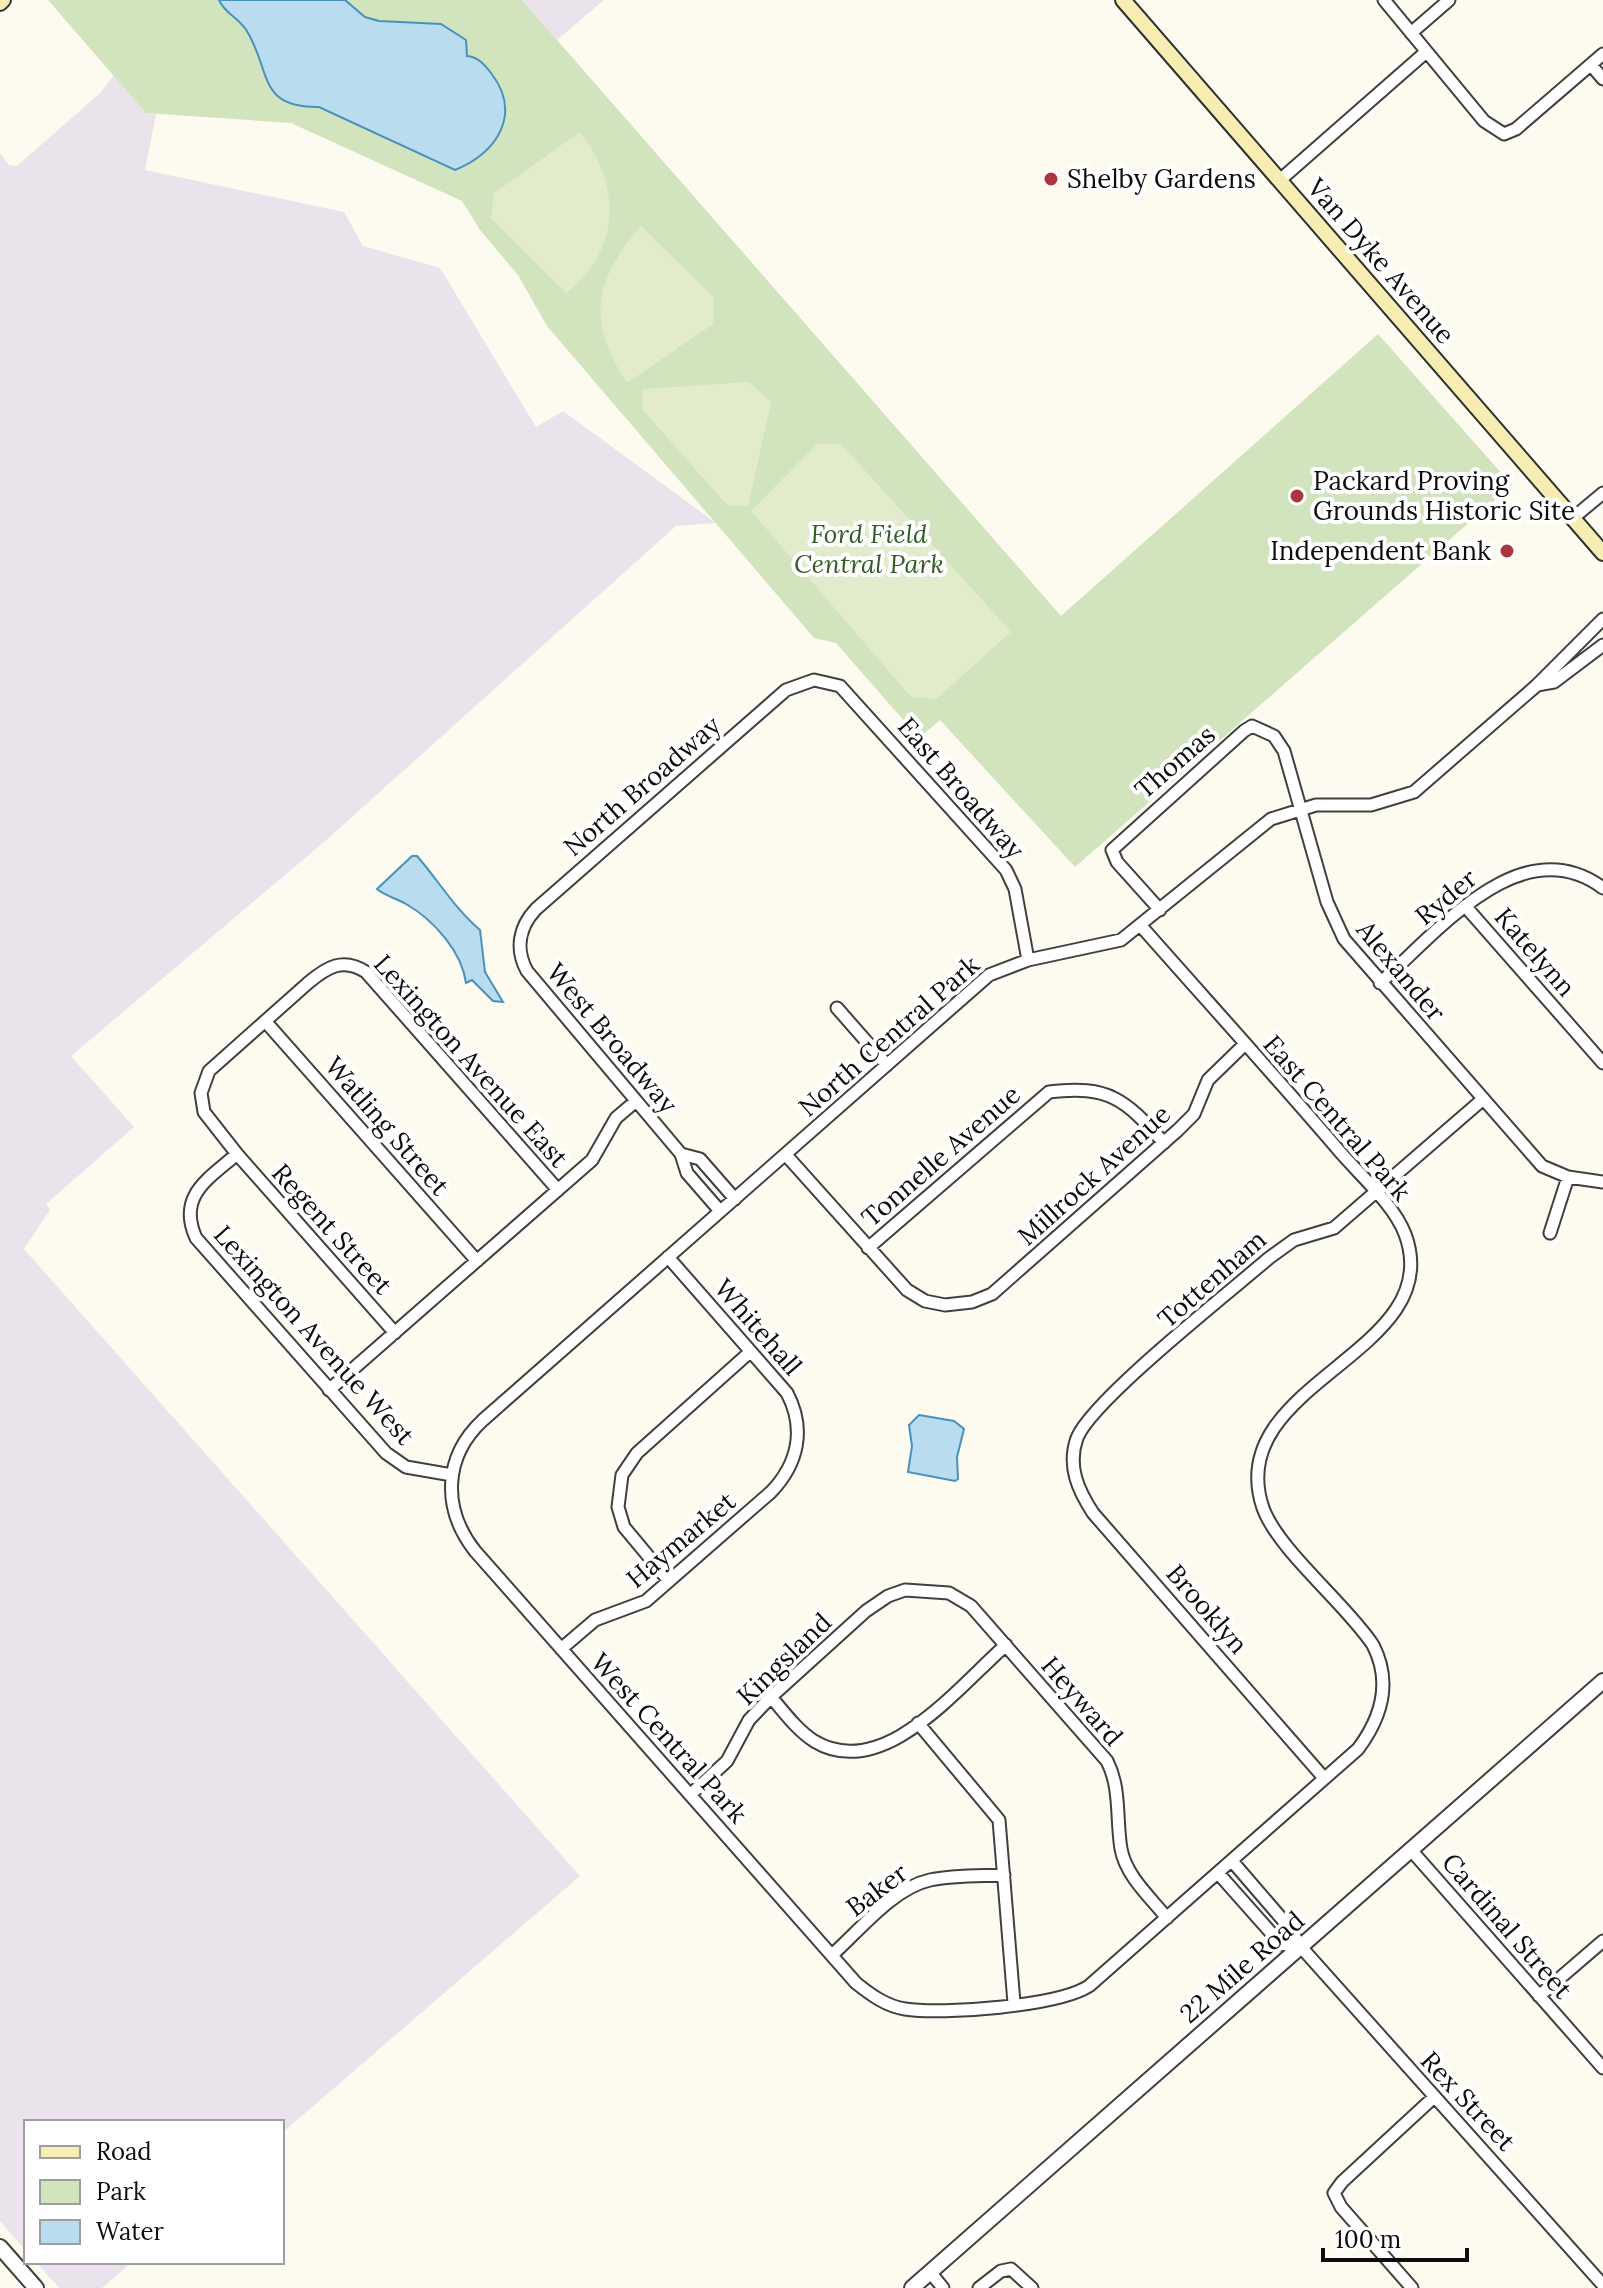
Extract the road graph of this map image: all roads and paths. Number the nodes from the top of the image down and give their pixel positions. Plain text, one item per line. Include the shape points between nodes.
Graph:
1 (1123, 0) edge
2 (1384, 0) edge
3 (1449, 0) edge
4 (1411, 33) junction
5 (1426, 52) junction
6 (1603, 54) edge
7 (1591, 65) junction
8 (1603, 79) edge
9 (1280, 180) junction
10 (1603, 493) edge
11 (1573, 518) junction
12 (1603, 553) edge
13 (1603, 619) edge
14 (1603, 645) edge
15 (814, 680) joint
16 (1536, 686) junction
17 (1302, 808) junction
18 (1603, 888) edge
19 (1466, 907) junction
20 (1160, 910) junction
21 (1141, 926) junction
22 (520, 945) joint
23 (1028, 960) junction
24 (351, 964) joint
25 (1380, 983) junction
26 (837, 1008) dead end
27 (265, 1021) junction
28 (1245, 1044) junction
29 (1603, 1063) edge
30 (887, 1065) junction
31 (1482, 1100) junction
32 (636, 1101) junction
33 (1164, 1143) junction
34 (237, 1154) junction
35 (681, 1154) junction
36 (786, 1155) junction
37 (1568, 1177) junction
38 (717, 1178) junction
39 (1603, 1182) edge
40 (558, 1190) junction
41 (702, 1191) junction
42 (1375, 1193) junction
43 (735, 1199) junction
44 (720, 1211) junction
45 (1550, 1233) dead end
46 (868, 1248) junction
47 (668, 1257) junction
48 (477, 1261) junction
49 (395, 1333) junction
50 (750, 1352) junction
51 (329, 1390) junction
52 (798, 1434) joint
53 (1074, 1460) joint
54 (455, 1462) joint
55 (452, 1475) junction
56 (669, 1581) junction
57 (932, 1590) joint
58 (1006, 1645) junction
59 (561, 1649) junction
60 (1603, 1681) edge
61 (771, 1697) junction
62 (918, 1723) junction
63 (1324, 1778) junction
64 (690, 1795) junction
65 (1411, 1850) junction
66 (1232, 1861) junction
67 (1218, 1873) junction
68 (1004, 1875) junction
69 (1167, 1918) junction
70 (1603, 1941) edge
71 (1301, 1947) junction
72 (832, 1955) junction
73 (1539, 1996) junction
74 (1014, 2003) junction
75 (1603, 2068) edge
76 (1433, 2098) junction
77 (0, 2247) edge
78 (930, 2272) junction
79 (1603, 2285) edge
80 (36, 2288) edge
81 (912, 2288) edge
82 (943, 2288) edge
83 (979, 2288) edge
84 (1032, 2288) edge
85 (1412, 2288) edge

1 - 9 main road, Van Dyke Avenue
2 - 4 street
3 - 4 street
4 - 5 street
5 - 7 street via 1484,121 1504,134
5 - 9 street
6 - 7 street
7 - 8 street
9 - 11 main road, Van Dyke Avenue
10 - 11 street
11 - 12 main road, Van Dyke Avenue
13 - 16 street, North Central Park
14 - 16 street, North Central Park via 1554,682
15 - 22 street, North Broadway via 786,690 545,901 527,920
15 - 23 street, East Broadway via 835,684 849,694 1006,870 1015,889
16 - 17 street, North Central Park via 1414,792 1371,805
17 - 20 street, North Central Park via 1271,819
17 - 20 street, Thomas via 1274,736 1252,726 1244,731 1112,850
17 - 25 street, Alexander via 1336,926
18 - 19 street, Ryder via 1586,877 1552,868 1506,878
19 - 25 street, Ryder
19 - 29 street, Katelynn
20 - 21 street, North Central Park
21 - 23 street, North Central Park via 1111,943
21 - 28 street, East Central Park
22 - 32 street, West Broadway via 527,971
23 - 30 street, North Central Park via 989,975
24 - 27 street, Regent Street via 322,971
24 - 40 street, Lexington Avenue East via 370,976
25 - 31 street, Alexander
26 - 30 street
27 - 34 street, Regent Street via 213,1066 202,1085 204,1112
27 - 48 street, Watling Street
28 - 33 street, Millrock Avenue via 1213,1074 1194,1114
28 - 42 street, East Central Park
30 - 36 street, North Central Park
31 - 37 street, Alexander via 1542,1166
31 - 42 street, Tottenham
32 - 35 street, West Broadway
32 - 40 street via 616,1118 592,1160
33 - 46 street, Tonnelle Avenue via 1134,1110 1109,1093 1082,1088 1049,1092
33 - 46 street, Millrock Avenue via 997,1290 972,1302 925,1301 907,1290
34 - 49 street, Regent Street
34 - 51 street, Lexington Avenue West via 200,1185 189,1222 196,1238
35 - 38 street, West Broadway via 700,1159
35 - 41 street, West Broadway via 687,1173
36 - 43 street, North Central Park
36 - 46 street
37 - 39 street
37 - 45 street
38 - 41 street
38 - 43 street, West Broadway
40 - 48 street
41 - 44 street, West Broadway
42 - 53 street, Tottenham via 1334,1228 1286,1244 1101,1405 1077,1439
42 - 63 street, East Central Park via 1404,1233 1410,1267 1401,1299 1375,1334 1278,1419 1259,1460 1258,1490 1270,1522 1366,1634 1382,1668 1382,1700 1373,1726 1358,1749
43 - 44 street, North Central Park
44 - 47 street, North Central Park
47 - 50 street, Whitehall
47 - 54 street, North Central Park via 476,1427
48 - 49 street
49 - 51 street
50 - 52 street, Whitehall via 787,1393 798,1418
50 - 56 street via 637,1453 622,1475 618,1507 624,1527
51 - 55 street, Lexington Avenue West via 395,1462
52 - 56 street, Haymarket via 794,1460 784,1478
53 - 63 street, Brooklyn via 1075,1481 1093,1513
54 - 55 street, West Central Park
55 - 59 street, West Central Park via 452,1505 467,1541
56 - 59 street, Haymarket via 640,1605 595,1620
57 - 58 street, Heyward via 971,1606
57 - 61 street, Kingsland via 888,1596
58 - 62 street
58 - 69 street, Heyward via 1107,1761 1128,1868
59 - 64 street, West Central Park
60 - 65 street, 22 Mile Road
61 - 62 street via 807,1736 840,1752 872,1751 895,1742
61 - 64 street, Kingsland via 749,1720 727,1761
62 - 68 street via 999,1820
63 - 66 street
64 - 72 street, West Central Park
65 - 71 street, 22 Mile Road
65 - 73 street, Cardinal Street
66 - 67 street
66 - 71 street
67 - 69 street
67 - 71 street via 1281,1944
68 - 72 street, Baker via 918,1884
68 - 74 street
69 - 74 street via 1080,1992
70 - 73 street
71 - 76 street, Rex Street
71 - 78 street, 22 Mile Road
72 - 74 street, West Central Park via 866,1991 907,2009
73 - 75 street, Cardinal Street
76 - 79 street, Rex Street
76 - 85 street via 1334,2193
77 - 80 street
78 - 81 street, 22 Mile Road
78 - 82 street
83 - 84 street via 1011,2269

